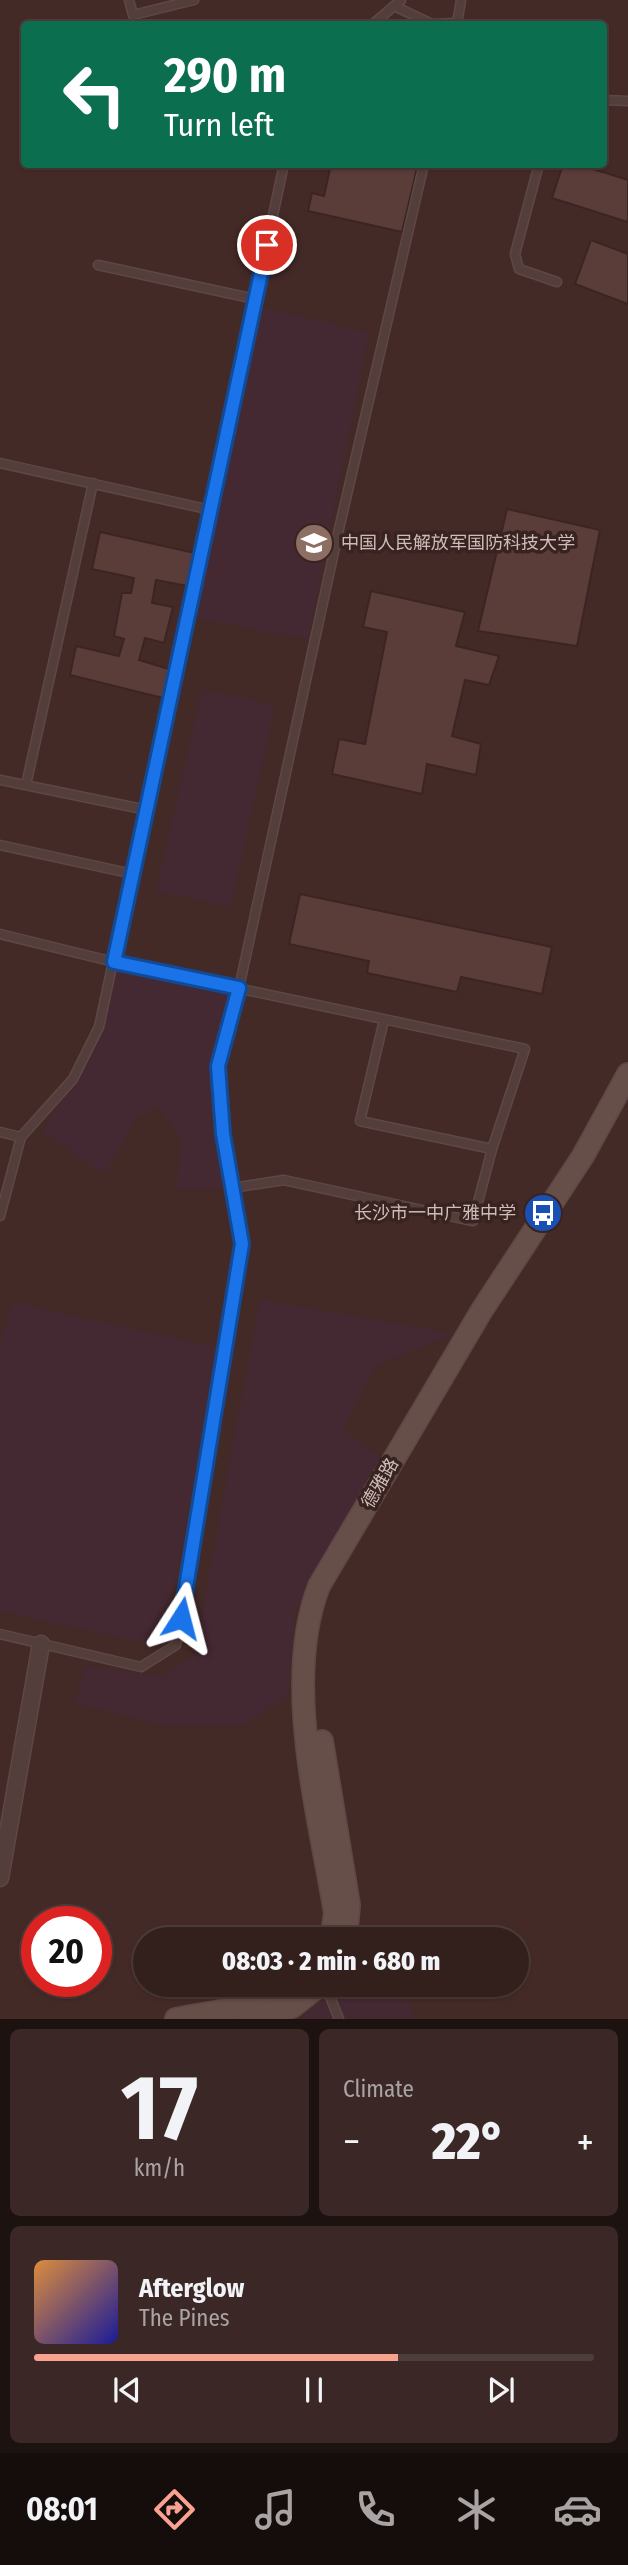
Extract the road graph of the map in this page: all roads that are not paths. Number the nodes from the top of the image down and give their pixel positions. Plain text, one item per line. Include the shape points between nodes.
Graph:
1 (129, 0) edge
2 (194, 0) edge
3 (461, 0) edge
4 (398, 3) edge
5 (377, 21) edge
6 (427, 21) edge
7 (458, 21) edge
8 (607, 100) edge
9 (628, 101) edge
10 (283, 168) edge
11 (423, 168) edge
12 (538, 168) edge
13 (98, 265) dead end
14 (557, 282) dead end
15 (255, 299) junction
16 (0, 463) edge
17 (93, 483) junction
18 (211, 510) junction
19 (0, 780) edge
20 (26, 785) junction
21 (147, 810) junction
22 (0, 845) edge
23 (133, 874) junction
24 (0, 934) edge
25 (114, 962) junction
26 (239, 988) junction
27 (384, 1020) junction
28 (628, 1074) edge
29 (628, 1094) edge
30 (0, 1132) edge
31 (21, 1137) junction
32 (492, 1149) junction
33 (232, 1188) junction
34 (0, 1216) edge
35 (0, 1634) edge
36 (41, 1644) junction
37 (0, 1878) edge
38 (333, 1927) edge
39 (347, 1927) edge
40 (273, 1997) edge
41 (305, 1997) edge
42 (329, 1997) edge
43 (176, 2019) edge
44 (247, 2019) edge
45 (338, 2019) edge

1 - 2 lane via 133,15
3 - 7 lane
4 - 5 lane
4 - 6 lane
8 - 9 lane
10 - 15 lane
11 - 26 lane via 335,543
12 - 14 lane via 515,254 519,269
13 - 15 lane
15 - 18 lane
16 - 17 lane
17 - 18 lane
17 - 20 lane
18 - 21 lane
19 - 20 lane
20 - 21 lane
21 - 23 lane
22 - 23 lane
23 - 25 lane
24 - 25 lane
25 - 26 lane
25 - 31 lane via 99,1027 73,1079
26 - 27 lane
26 - 33 lane via 218,1066
27 - 32 lane via 360,1121
27 - 32 lane via 525,1049
28 - 38 street, 德雅路 via 583,1156 482,1310 319,1587 311,1608 302,1712 335,1913
29 - 39 street, 德雅路 via 329,1594 319,1627 316,1710 349,1905
30 - 31 lane
31 - 34 lane
32 - 33 lane via 473,1221 284,1181
33 - 36 lane via 242,1244 177,1645 141,1667
35 - 36 lane
36 - 37 street
40 - 43 street
41 - 44 street via 292,2007
42 - 45 lane

